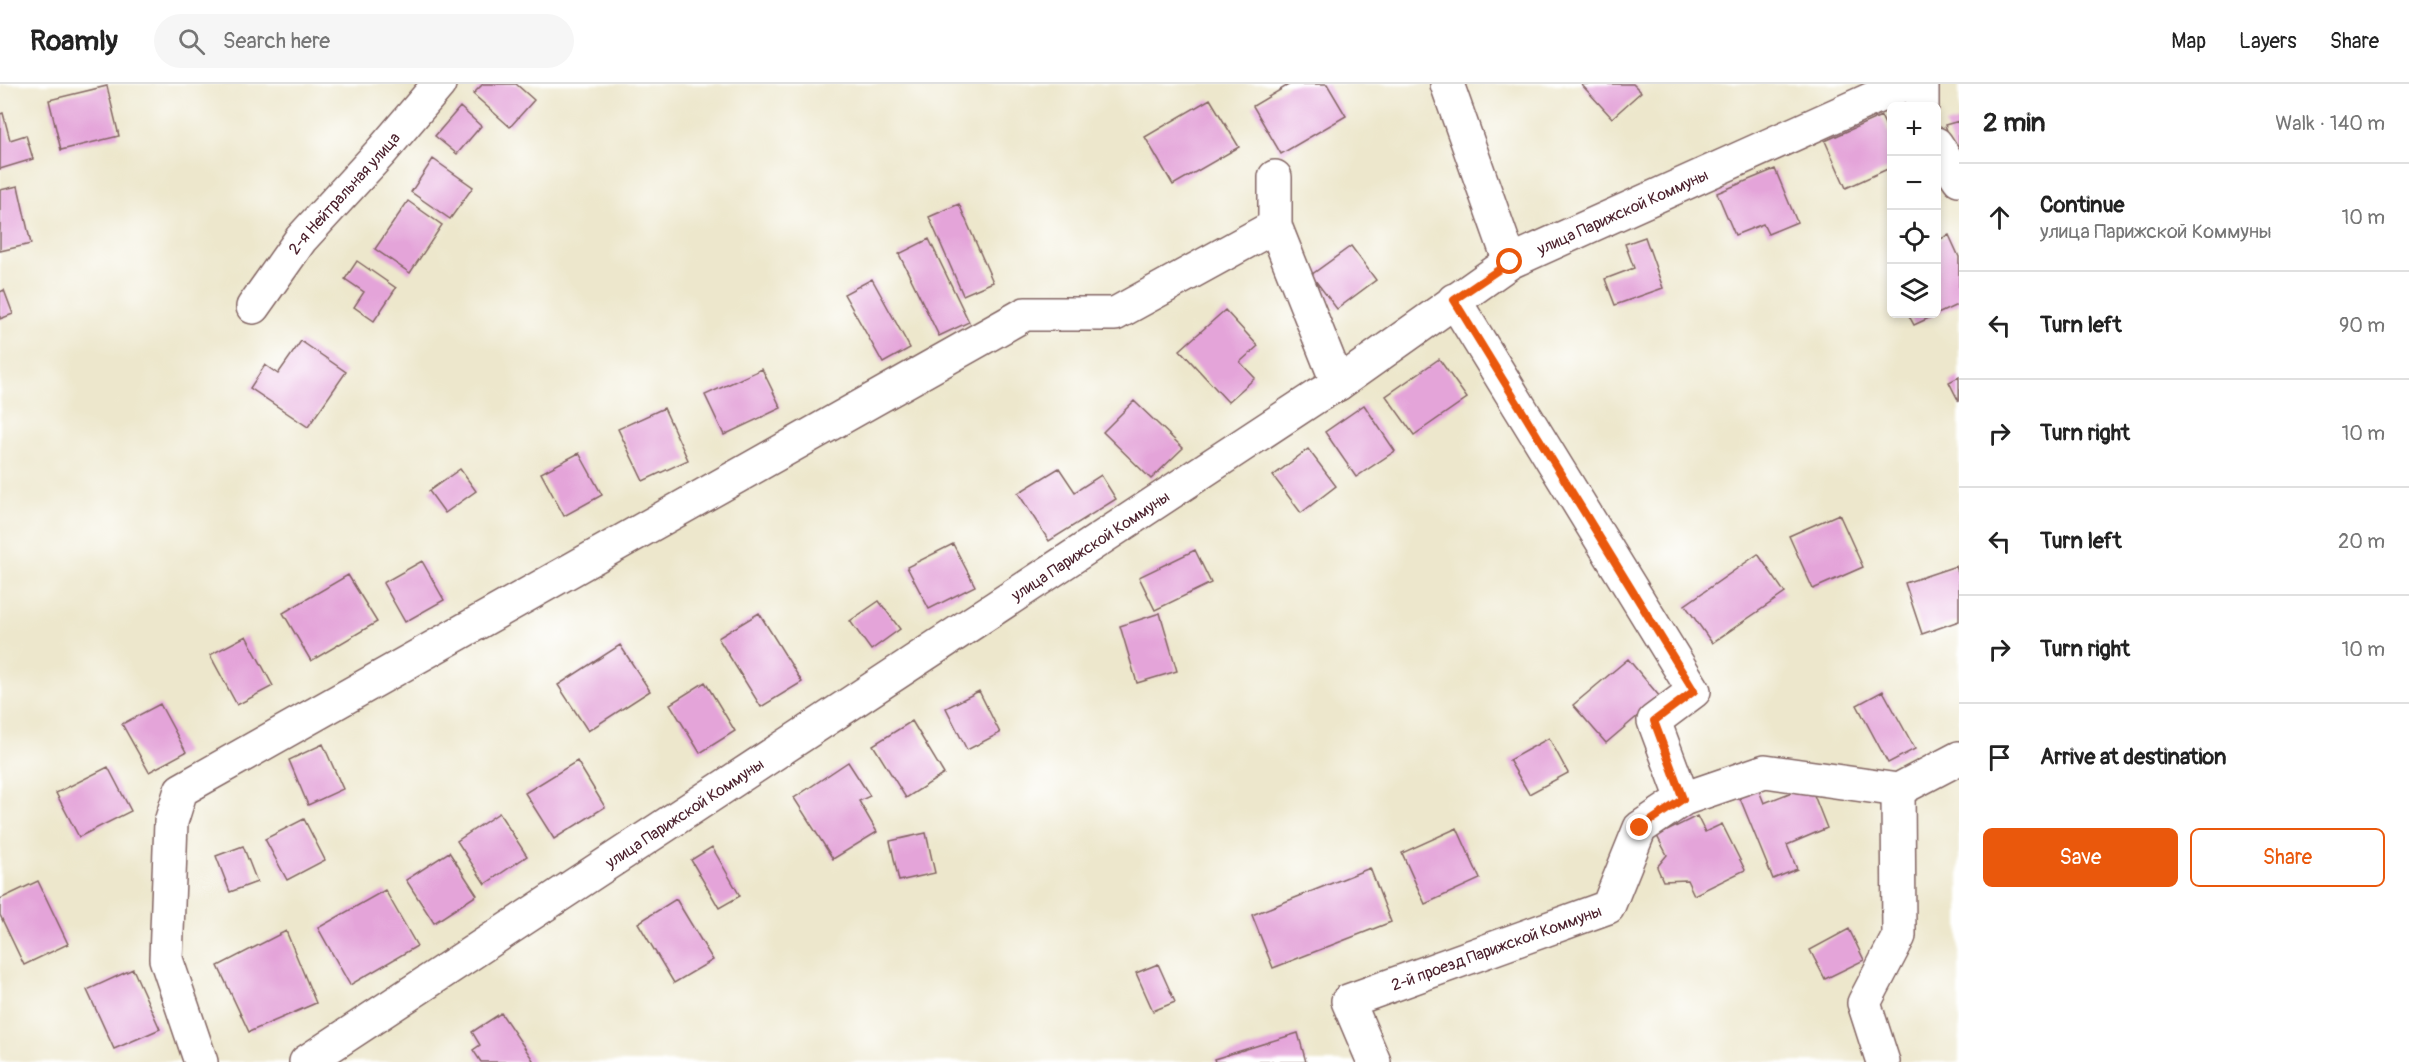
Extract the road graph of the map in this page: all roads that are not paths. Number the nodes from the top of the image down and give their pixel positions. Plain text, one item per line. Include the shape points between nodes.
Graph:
1 (439, 84) edge
2 (1447, 84) edge
3 (1905, 84) edge
4 (1922, 84) edge
5 (1922, 102) edge
6 (1941, 152) edge
7 (1275, 177) dead end
8 (1959, 179) edge
9 (1275, 226) junction
10 (1510, 262) junction
11 (1454, 300) junction
12 (253, 307) dead end
13 (1338, 384) junction
14 (1959, 758) edge
15 (1898, 790) junction
16 (1683, 799) junction
17 (201, 1062) edge
18 (306, 1062) edge
19 (1374, 1062) edge
20 (1883, 1062) edge

1 - 12 street, 2-я Нейтральная улица via 301,239
2 - 10 street
3 - 10 street, улица Парижской Коммуны
4 - 5 street
6 - 8 street
7 - 9 street
9 - 13 street
9 - 17 street via 1115,314 1025,314 181,790 171,822 166,959
10 - 11 street, улица Парижской Коммуны
11 - 13 street, улица Парижской Коммуны
11 - 16 street via 1694,691 1654,721
13 - 18 street, улица Парижской Коммуны
14 - 15 street
15 - 16 street, 2-й проезд Парижской Коммуны via 1765,771
15 - 20 street via 1899,936 1864,1003
16 - 19 street, 2-й проезд Парижской Коммуны via 1640,828 1608,907 1348,1001

